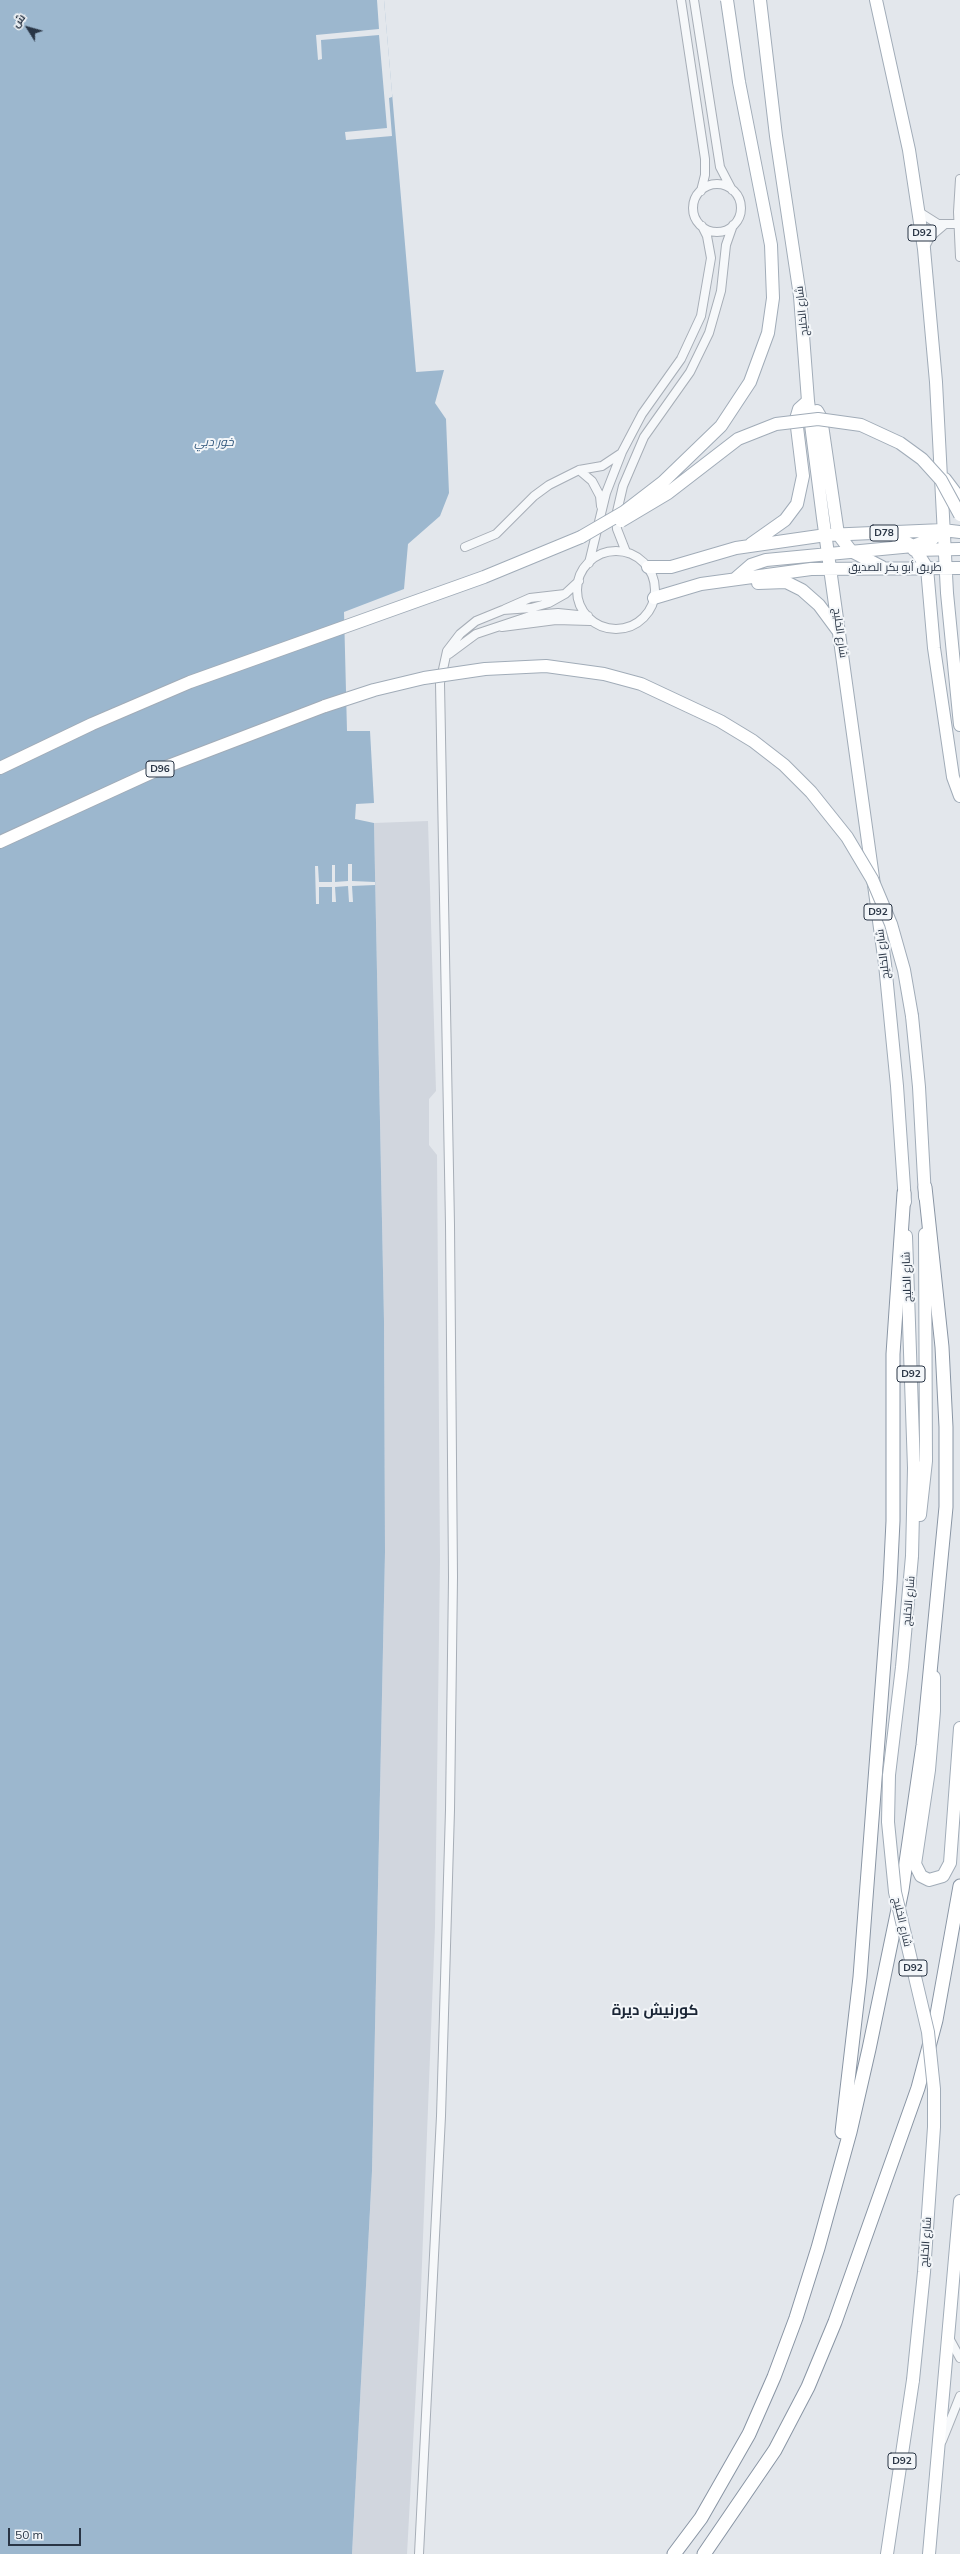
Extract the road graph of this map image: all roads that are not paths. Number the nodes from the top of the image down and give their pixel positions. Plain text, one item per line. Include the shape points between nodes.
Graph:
1 (681, 0) edge
2 (694, 0) edge
3 (728, 0) edge
4 (760, 0) edge
5 (876, 0) edge
6 (960, 179) edge
7 (732, 190) junction
8 (701, 191) junction
9 (919, 212) junction
10 (959, 212) edge
11 (959, 224) junction
12 (734, 225) junction
13 (944, 225) junction
14 (702, 226) junction
15 (924, 249) junction
16 (960, 257) edge
17 (808, 401) junction
18 (622, 452) junction
19 (578, 470) junction
20 (940, 470) junction
21 (960, 499) edge
22 (601, 515) junction
23 (960, 515) edge
24 (943, 530) junction
25 (960, 532) edge
26 (885, 533) junction
27 (838, 534) junction
28 (826, 535) junction
29 (581, 537) junction
30 (748, 546) junction
31 (465, 547) dead end
32 (915, 548) junction
33 (944, 549) junction
34 (960, 549) edge
35 (626, 552) junction
36 (828, 552) junction
37 (854, 552) junction
38 (589, 563) junction
39 (648, 567) junction
40 (830, 568) junction
41 (885, 568) junction
42 (927, 568) junction
43 (945, 568) junction
44 (960, 568) edge
45 (736, 578) junction
46 (579, 581) junction
47 (654, 598) junction
48 (591, 619) junction
49 (840, 633) junction
50 (444, 661) junction
51 (959, 707) edge
52 (960, 725) edge
53 (0, 768) edge
54 (960, 796) edge
55 (0, 842) edge
56 (925, 1187) junction
57 (904, 1193) junction
58 (913, 1543) junction
59 (932, 1666) junction
60 (960, 1728) edge
61 (960, 1886) edge
62 (960, 2201) edge
63 (828, 2213) junction
64 (960, 2241) edge
65 (955, 2256) junction
66 (948, 2334) junction
67 (960, 2358) edge
68 (960, 2396) edge
69 (938, 2449) junction
70 (889, 2541) junction
71 (705, 2553) edge
72 (419, 2554) edge
73 (674, 2554) edge
74 (888, 2554) edge
75 (891, 2554) edge
76 (929, 2554) edge

1 - 8 street via 705,159
2 - 7 street via 720,167
3 - 29 main road, bridge via 738,82 771,246 774,286 768,333 750,382 732,412 717,430 649,494
4 - 17 main road, شارع الخليج / D92 via 776,136 800,296
5 - 9 main road, D92 via 902,113
6 - 10 street
7 - 8 street via 716,184
7 - 12 street via 741,204 740,216
8 - 14 street via 695,200 694,212
9 - 13 street via 933,222
9 - 15 main road, D92
10 - 11 street
11 - 13 street
11 - 16 street
12 - 14 street via 718,232
12 - 35 street via 726,245 720,291 709,333 690,372 644,437 623,486 616,516 617,529
13 - 15 street via 930,237
14 - 18 street via 707,236 711,258 701,316 681,359 642,414
15 - 20 main road, D92 via 934,346
17 - 27 main road via 821,418
17 - 28 main road, شارع الخليج / D92
17 - 30 main road via 799,409 796,419 803,476 797,504 785,520
18 - 19 street via 602,466
18 - 22 street via 606,493
19 - 22 street via 586,474 597,488
19 - 31 street via 534,496 496,534
20 - 21 main road
20 - 24 main road, D92
22 - 38 street
23 - 29 main road, bridge via 936,474 922,459 900,443 861,425 803,419 769,426 738,439 654,503 621,521
24 - 25 main road, D78
24 - 26 main road, D78
24 - 32 main road
24 - 33 main road, D92
26 - 27 main road, D78
26 - 32 main road via 897,536
27 - 28 main road, D78
27 - 37 main road
28 - 30 main road
28 - 36 main road, شارع الخليج / D92
29 - 53 main road via 484,577 239,663 134,706
30 - 39 main road via 682,565
32 - 33 main road
32 - 37 main road
32 - 42 main road
33 - 34 main road
33 - 43 main road, D92
35 - 38 street via 606,553
35 - 39 street
36 - 37 main road
36 - 40 main road, شارع الخليج / D92
36 - 45 main road via 758,562
37 - 40 main road
37 - 41 main road
38 - 46 street
39 - 47 street via 654,579
40 - 41 main road, طريق أبو بكر الصديق
40 - 45 main road, طريق أبو بكر الصديق
40 - 49 main road, شارع الخليج / D92
41 - 42 main road, طريق أبو بكر الصديق
42 - 43 main road, طريق أبو بكر الصديق
42 - 54 main road via 934,648 953,777
43 - 44 main road, طريق أبو بكر الصديق
43 - 51 main road, D92
45 - 47 main road, طريق أبو بكر الصديق via 685,588
45 - 49 main road via 749,583 786,582 795,586 809,594
46 - 48 street via 580,603
46 - 50 street via 565,594 540,606 503,610 484,617 468,627 453,642
47 - 48 street via 646,615 630,626 615,629
48 - 50 street via 558,612 496,626 467,639
49 - 57 main road, شارع الخليج / D92 via 886,971
50 - 72 street via 440,694 452,1366 452,1701 441,2116
51 - 52 main road, D92
55 - 56 main road, D96, bridge via 154,772 349,697 399,683 455,673 546,666 604,674 659,691 737,730 769,752 798,778 836,821 872,879 898,947 912,1016
56 - 58 main road via 926,1461 923,1500
56 - 59 highway via 939,1306 946,1427 944,1547
57 - 58 main road, شارع الخليج / D92 via 914,1468
57 - 63 highway via 893,1354 892,1551 865,1919 848,2089
58 - 70 main road, شارع الخليج / D92, bridge via 889,1775 888,1822 895,1892 928,2032 934,2088 934,2126 924,2272 913,2380
59 - 60 main road via 935,1700 915,1864 921,1876 929,1880 943,1876 950,1863
59 - 63 highway via 902,1890 861,2084
61 - 71 highway via 936,2020 918,2088 832,2328 808,2387 775,2450
62 - 65 main road
63 - 73 highway via 798,2311 762,2406 724,2479
64 - 65 main road
65 - 66 main road
66 - 67 street
66 - 69 main road
68 - 69 street
69 - 76 main road
70 - 74 main road, شارع الخليج
70 - 75 main road

